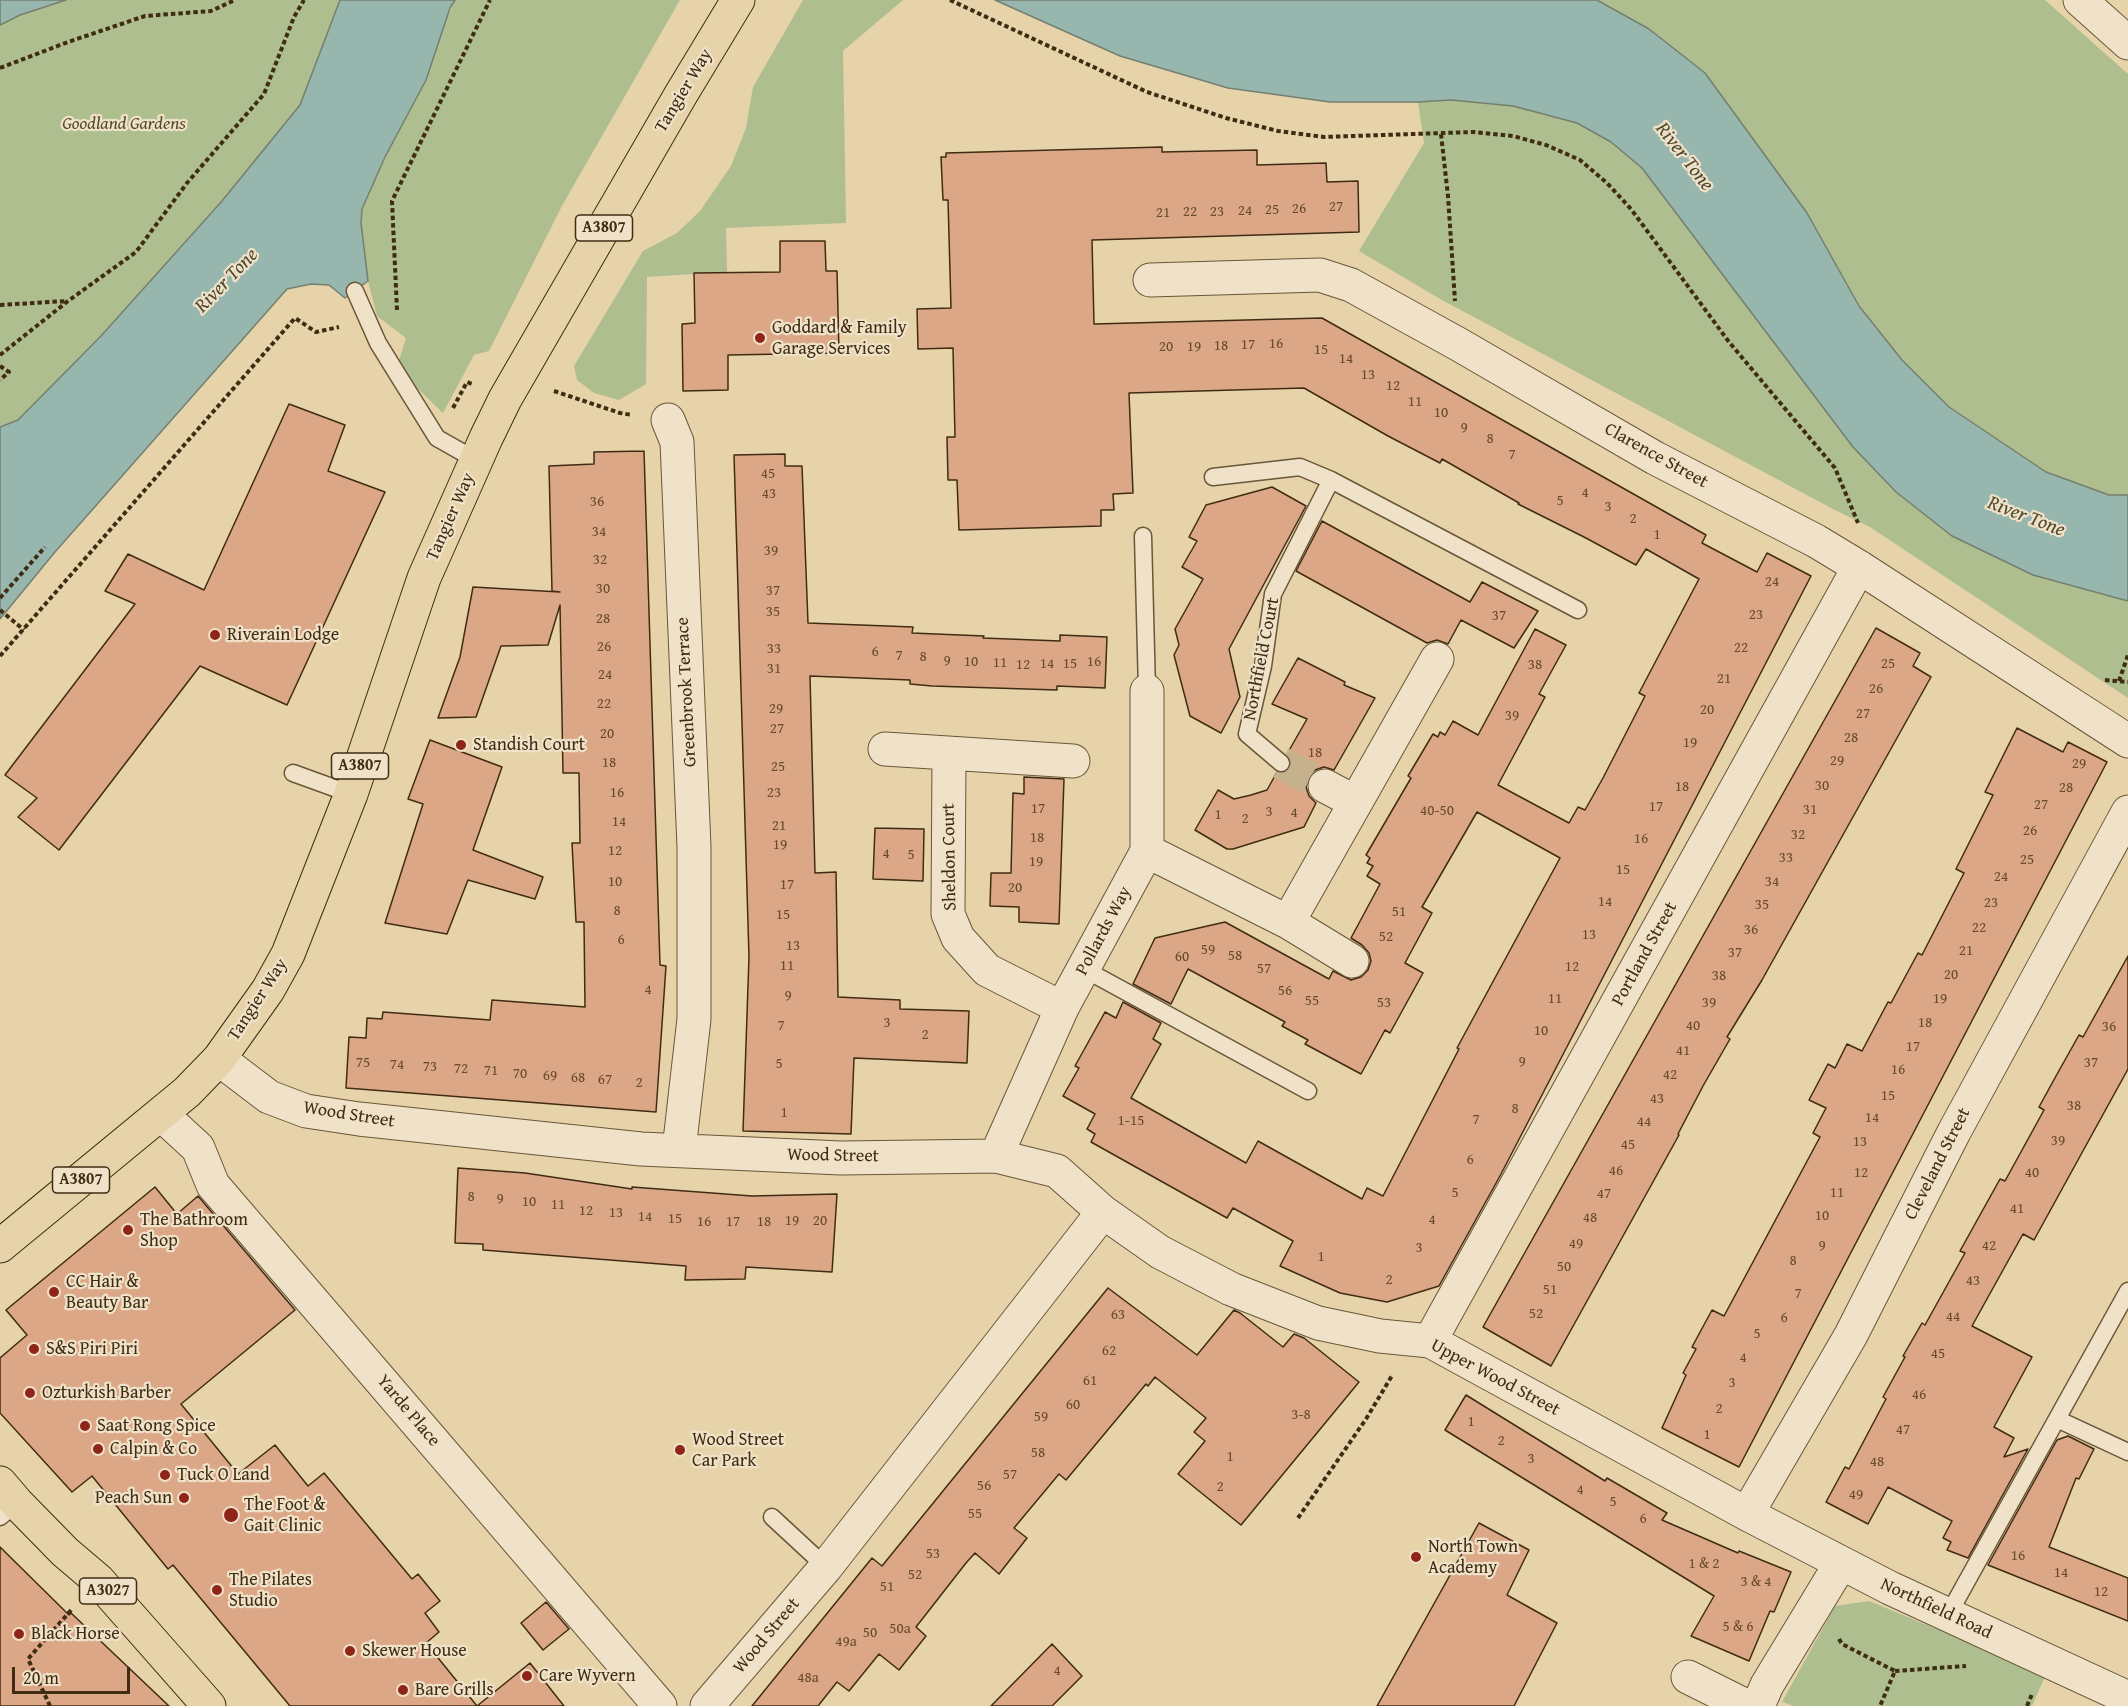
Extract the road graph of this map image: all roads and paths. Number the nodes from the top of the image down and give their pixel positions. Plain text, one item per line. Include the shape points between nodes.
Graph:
1 (235, 0) edge
2 (304, 0) edge
3 (490, 0) edge
4 (738, 0) edge
5 (950, 0) edge
6 (2080, 0) edge
7 (2128, 43) edge
8 (0, 68) edge
9 (1441, 134) junction
10 (1150, 280) dead end
11 (355, 291) dead end
12 (68, 300) junction
13 (0, 305) edge
14 (339, 326) dead end
15 (378, 344) junction
16 (1458, 344) junction
17 (0, 355) edge
18 (0, 366) edge
19 (0, 380) edge
20 (548, 399) dead end
21 (668, 420) joint
22 (476, 460) junction
23 (1213, 477) dead end
24 (1331, 480) junction
25 (1861, 529) dead end
26 (1143, 536) dead end
27 (45, 547) dead end
28 (1859, 567) junction
29 (0, 598) edge
30 (0, 610) edge
31 (1578, 610) dead end
32 (24, 630) junction
33 (2128, 655) edge
34 (0, 656) edge
35 (1437, 659) dead end
36 (2119, 681) dead end
37 (1147, 691) joint
38 (2128, 741) edge
39 (885, 749) dead end
40 (949, 755) junction
41 (1073, 761) dead end
42 (1281, 763) tunnel mouth
43 (293, 773) dead end
44 (1325, 786) tunnel mouth
45 (351, 794) junction
46 (1355, 802) junction
47 (2128, 812) edge
48 (1147, 850) junction
49 (1288, 922) junction
50 (1352, 962) dead end
51 (1084, 969) junction
52 (1062, 1008) junction
53 (219, 1059) junction
54 (1308, 1091) dead end
55 (162, 1114) junction
56 (679, 1150) junction
57 (996, 1156) junction
58 (1103, 1212) junction
59 (0, 1246) edge
60 (2128, 1291) edge
61 (1421, 1340) junction
62 (2057, 1419) junction
63 (2128, 1452) edge
64 (6, 1501) edge
65 (1747, 1514) junction
66 (772, 1517) dead end
67 (1298, 1518) dead end
68 (1841, 1563) junction
69 (826, 1567) junction
70 (98, 1580) junction
71 (1816, 1604) junction
72 (1948, 1615) junction
73 (1688, 1677) dead end
74 (2128, 1698) edge
75 (50, 1706) edge
76 (209, 1706) edge
77 (660, 1706) edge
78 (708, 1706) edge
79 (1746, 1706) edge
80 (1758, 1706) edge
81 (1880, 1706) edge

1 - 8 path via 211,11 145,16
2 - 12 path via 264,94 188,183 136,252
3 - 15 path via 392,201 397,321
4 - 22 main road, Tangier Way / A3807 via 505,399
5 - 9 path via 1147,92 1226,118 1324,137
6 - 7 street
9 - 16 path
9 - 25 path via 1513,136 1546,145 1580,160 1607,183 1655,240 1729,342 1835,468
10 - 16 street, Clarence Street via 1320,275 1351,285
11 - 15 lane
12 - 13 path
12 - 17 path
14 - 32 path via 316,332 296,318
15 - 22 lane via 437,438
16 - 28 street, Clarence Street via 1655,458
18 - 19 path via 9,372
20 - 21 path via 555,390 620,413
21 - 56 street, Greenbrook Terrace via 677,442 694,847 694,1019
22 - 45 main road, Tangier Way / A3807 via 424,578
23 - 24 lane via 1300,467
24 - 31 lane
24 - 42 lane, Northfield Court via 1273,594 1263,666 1247,734
26 - 37 lane
27 - 29 path
28 - 38 street, Clarence Street
28 - 61 street, Portland Street
30 - 32 path
32 - 34 path
33 - 36 path
35 - 46 street
37 - 48 street, Pollards Way
39 - 40 street
40 - 41 street
40 - 52 street, Sheldon Court via 948,914 958,938 987,970
43 - 45 lane
44 - 46 street
45 - 53 main road, Tangier Way / A3807 via 288,954 268,990
46 - 49 street
47 - 65 street, Cleveland Street via 1954,1132 1851,1335
48 - 49 street
48 - 51 street, Pollards Way
49 - 50 street
51 - 52 street, Pollards Way
51 - 54 lane
52 - 57 street, Pollards Way
53 - 55 main road, A3807
53 - 56 street, Wood Street via 268,1097 306,1111
55 - 59 main road, A3807
55 - 77 street, Yarde Place via 198,1148 213,1185
56 - 57 street, Wood Street via 841,1158
57 - 58 street, Wood Street via 1057,1171
58 - 61 street, Upper Wood Street via 1160,1252 1231,1289 1318,1323
58 - 69 street, Wood Street
60 - 62 lane
61 - 65 street, Upper Wood Street
61 - 67 path
62 - 63 lane
62 - 72 lane
64 - 70 main road, A3027
65 - 68 street, Northfield Road
66 - 69 lane
68 - 71 street
68 - 72 street, Northfield Road
69 - 78 street, Wood Street
70 - 75 path via 28,1659
70 - 76 main road, A3027
71 - 80 street
71 - 81 path via 1842,1644 1895,1671
72 - 74 street, Northfield Road
73 - 79 street

